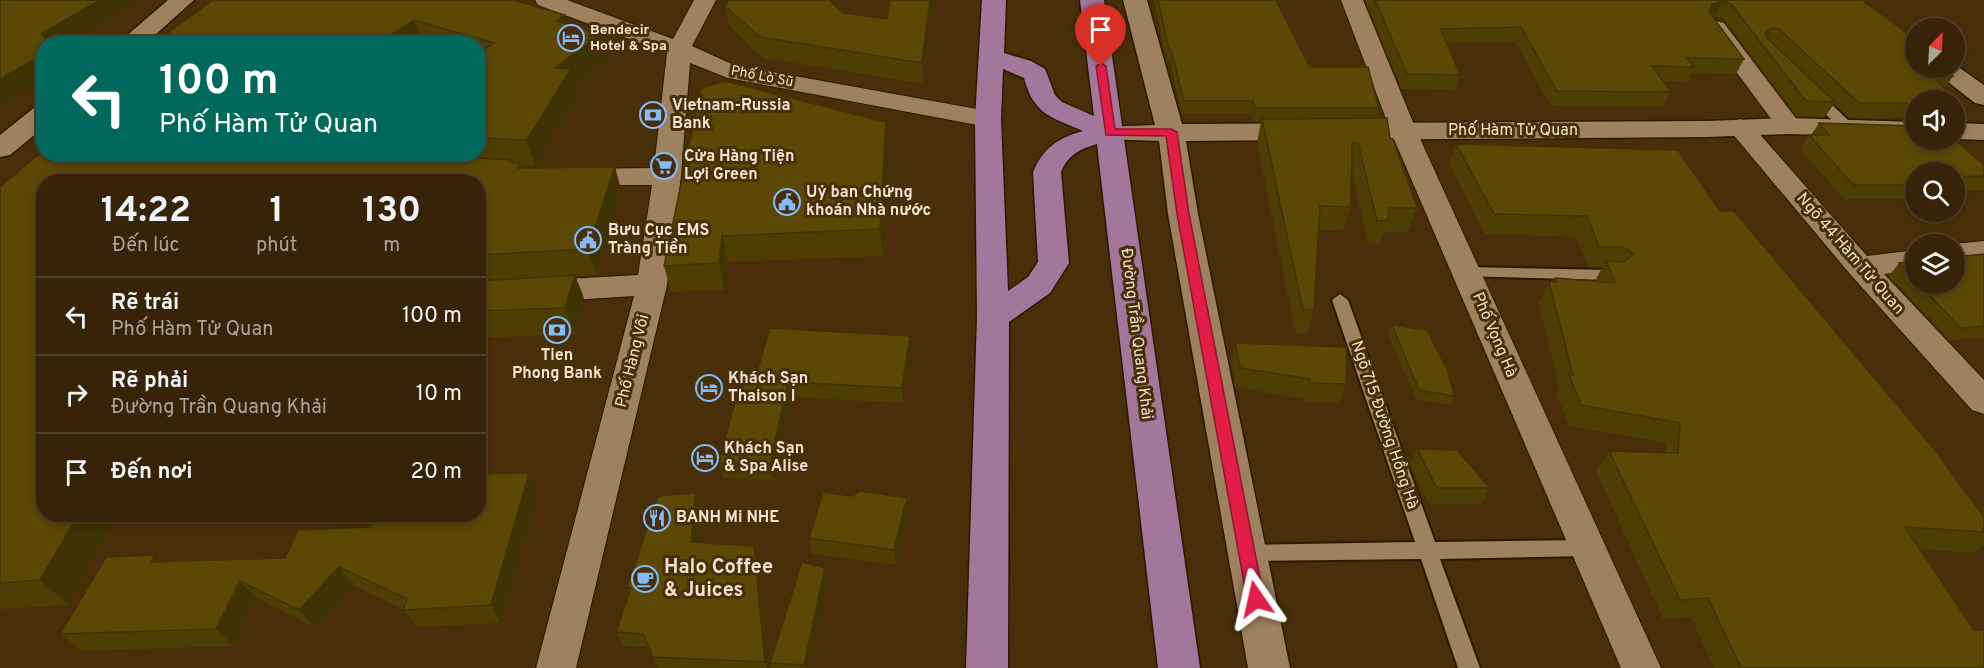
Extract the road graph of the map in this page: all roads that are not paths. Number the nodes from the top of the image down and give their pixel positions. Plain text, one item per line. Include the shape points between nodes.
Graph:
1 (182, 0) edge
2 (546, 0) edge
3 (705, 0) edge
4 (994, 0) edge
5 (1092, 0) edge
6 (1135, 0) edge
7 (1352, 0) edge
8 (1714, 25) edge
9 (139, 36) edge
10 (678, 49) junction
11 (993, 58) junction
12 (1957, 78) edge
13 (1806, 88) edge
14 (1984, 97) edge
15 (988, 119) junction
16 (36, 120) edge
17 (1789, 126) junction
18 (1740, 127) junction
19 (1848, 128) junction
20 (1905, 130) edge
21 (1965, 131) edge
22 (1171, 132) junction
23 (1404, 132) junction
24 (1984, 132) edge
25 (1110, 133) junction
26 (0, 149) edge
27 (667, 176) junction
28 (547, 177) edge
29 (1984, 250) edge
30 (1965, 253) edge
31 (1905, 261) edge
32 (1860, 267) junction
33 (1467, 272) junction
34 (1612, 275) edge
35 (652, 285) junction
36 (486, 295) edge
37 (1340, 300) dead end
38 (993, 317) junction
39 (1973, 391) edge
40 (1587, 548) junction
41 (1428, 551) junction
42 (1247, 553) junction
43 (556, 668) edge
44 (987, 668) edge
45 (1179, 668) edge
46 (1269, 668) edge
47 (1469, 668) edge
48 (1641, 668) edge

1 - 9 street
2 - 10 street, Phố Lò Sũ
3 - 10 street
4 - 11 main road
5 - 25 main road, Đường Trần Quang Khải
6 - 22 street
7 - 23 street, Phố Vọng Hà
8 - 17 street
10 - 15 street, Phố Lò Sũ via 728,71
10 - 27 street, Phố Hàng Vôi
11 - 15 main road
11 - 25 main road via 1036,74 1043,98 1053,108
12 - 14 street
13 - 19 lane
15 - 38 main road
16 - 26 street
17 - 18 street, Phố Hàm Tử Quan
17 - 19 street, Phố Hàm Tử Quan
18 - 23 street, Phố Hàm Tử Quan
18 - 32 street, Ngõ 44 Hàm Tử Quan
19 - 20 street, Phố Hàm Tử Quan
21 - 24 street
22 - 23 street, Phố Hàm Tử Quan
22 - 25 street, Phố Hàm Tử Quan
22 - 42 street
23 - 33 street, Phố Vọng Hà
25 - 38 main road via 1073,141 1051,159 1047,172 1054,263 1040,285
25 - 45 main road, Đường Trần Quang Khải
27 - 28 street
27 - 35 street, Phố Hàng Vôi
29 - 30 street
31 - 32 street
32 - 39 street, Ngõ 44 Hàm Tử Quan
33 - 34 lane
33 - 40 street, Phố Vọng Hà
35 - 36 street
35 - 43 street, Phố Hàng Vôi
37 - 41 lane, Ngõ 715 Đường Hồng Hà
38 - 44 main road
40 - 41 lane
40 - 48 street, Phố Vọng Hà
41 - 42 lane
41 - 47 lane, Ngõ 715 Đường Hồng Hà
42 - 46 street

